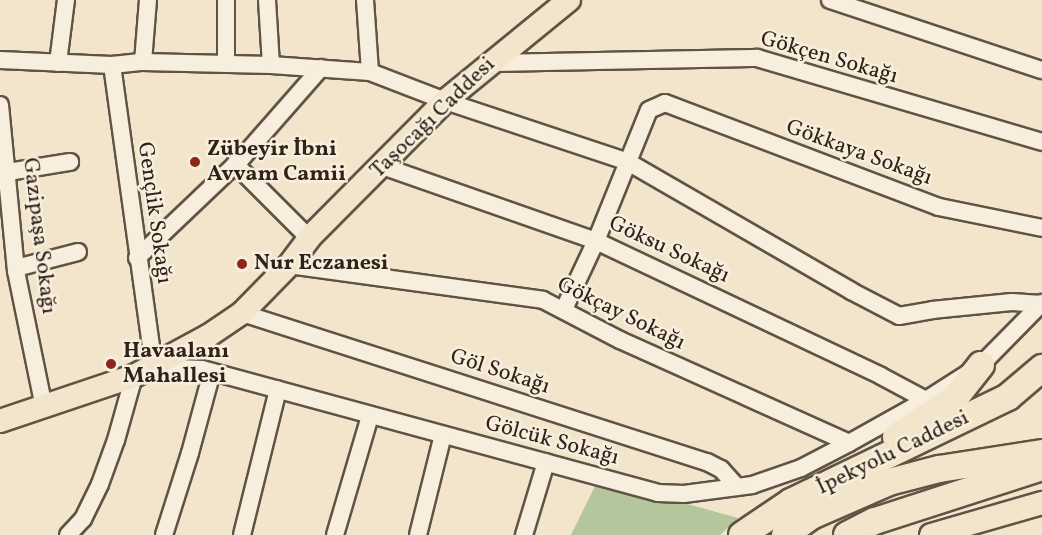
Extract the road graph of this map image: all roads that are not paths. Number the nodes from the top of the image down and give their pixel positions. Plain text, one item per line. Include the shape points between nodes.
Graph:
1 (66, 0) edge
2 (148, 0) edge
3 (226, 0) edge
4 (267, 0) edge
5 (365, 0) edge
6 (569, 0) edge
7 (830, 0) edge
8 (0, 60) edge
9 (143, 62) junction
10 (58, 63) junction
11 (489, 63) junction
12 (226, 64) junction
13 (112, 65) junction
14 (271, 65) junction
15 (321, 68) junction
16 (1042, 70) edge
17 (370, 72) junction
18 (445, 101) junction
19 (0, 105) edge
20 (1042, 142) edge
21 (70, 162) dead end
22 (628, 162) junction
23 (235, 164) junction
24 (382, 166) junction
25 (8, 172) junction
26 (1042, 228) edge
27 (309, 238) junction
28 (596, 241) junction
29 (78, 252) dead end
30 (137, 258) junction
31 (289, 265) junction
32 (16, 268) junction
33 (1041, 303) edge
34 (564, 309) junction
35 (243, 313) junction
36 (981, 365) junction
37 (1042, 368) edge
38 (144, 371) junction
39 (212, 372) junction
40 (278, 389) junction
41 (926, 400) junction
42 (44, 407) junction
43 (370, 416) junction
44 (0, 421) edge
45 (443, 435) junction
46 (849, 443) junction
47 (1042, 453) edge
48 (546, 462) junction
49 (1042, 467) edge
50 (841, 477) junction
51 (737, 487) junction
52 (1042, 503) edge
53 (68, 535) edge
54 (164, 535) edge
55 (242, 535) edge
56 (335, 535) edge
57 (418, 535) edge
58 (524, 535) edge
59 (742, 535) edge
60 (785, 535) edge
61 (847, 535) edge
62 (931, 535) edge

1 - 10 street
2 - 9 street
3 - 12 street
4 - 14 street
5 - 17 street
6 - 11 main road, Taşocağı Caddesi
7 - 16 street
8 - 10 street
9 - 12 street
9 - 13 street
10 - 13 street
11 - 18 main road, Taşocağı Caddesi
11 - 20 street, Gökçen Sokağı via 757,58
12 - 14 street
13 - 30 street, Gençlik Sokağı
14 - 15 street
15 - 17 street
15 - 23 street
17 - 18 street
18 - 22 street
18 - 24 main road, Taşocağı Caddesi
19 - 25 street, Gazipaşa Sokağı
21 - 25 street
22 - 26 street, Gökkaya Sokağı via 649,110 665,103 939,207
22 - 28 street
22 - 33 street via 899,316 1012,302
23 - 27 street
23 - 30 street
24 - 27 main road, Taşocağı Caddesi
24 - 28 street, Göksu Sokağı
25 - 32 street, Gazipaşa Sokağı
27 - 31 main road, Taşocağı Caddesi
28 - 34 street
28 - 41 street, Göksu Sokağı
29 - 32 street
30 - 38 street, Gençlik Sokağı
31 - 34 street, Gökçay Sokağı via 543,300
31 - 35 main road, Taşocağı Caddesi
32 - 42 street, Gazipaşa Sokağı
33 - 36 street, Gölcük Sokağı
34 - 46 street, Gökçay Sokağı via 620,340
35 - 38 main road, Taşocağı Caddesi
35 - 51 street, Göl Sokağı via 707,462
36 - 41 street, Gölcük Sokağı
36 - 50 highway via 955,398
37 - 50 highway, İpekyolu Caddesi via 1008,397
38 - 39 street, Gölcük Sokağı
38 - 42 main road, Taşocağı Caddesi
38 - 53 street via 100,484 83,519
39 - 40 street, Gölcük Sokağı
39 - 54 street
40 - 43 street, Gölcük Sokağı
40 - 55 street
41 - 46 street, Gölcük Sokağı
42 - 44 main road, Taşocağı Caddesi
43 - 45 street, Gölcük Sokağı
43 - 56 street
45 - 48 street, Gölcük Sokağı
45 - 57 street
46 - 51 street, Gölcük Sokağı via 801,468
47 - 60 highway via 939,469 889,482 811,516
48 - 51 street, Gölcük Sokağı via 658,493
48 - 58 street
49 - 61 highway via 875,521
50 - 59 highway, İpekyolu Caddesi via 791,502
52 - 62 main road

